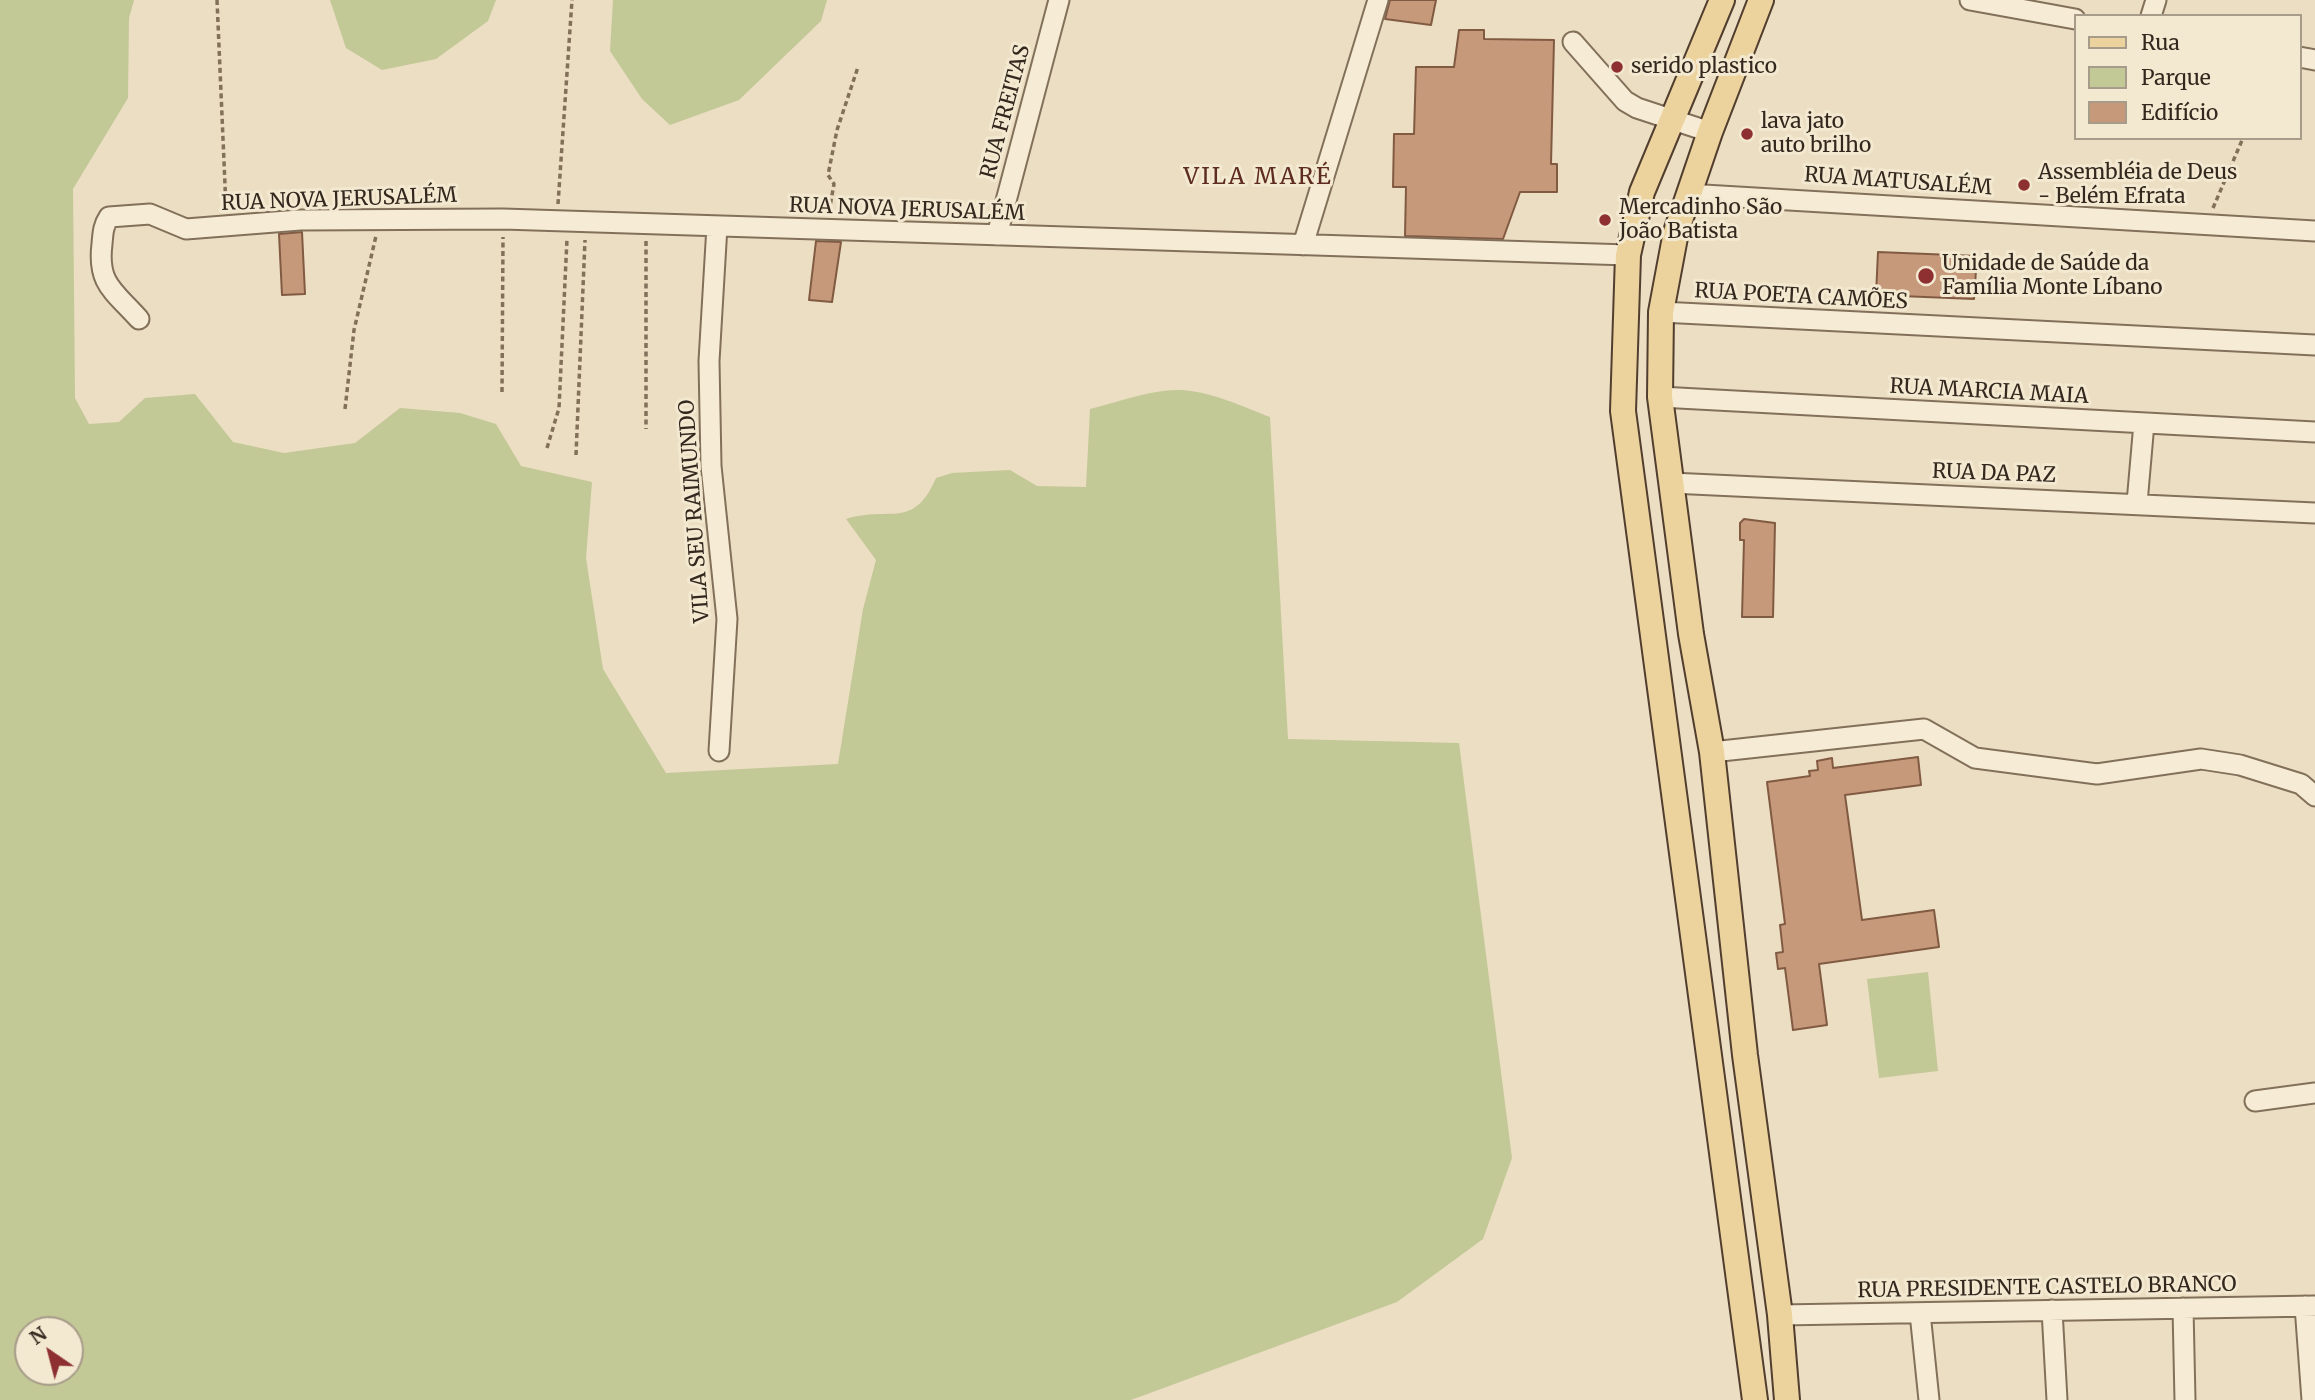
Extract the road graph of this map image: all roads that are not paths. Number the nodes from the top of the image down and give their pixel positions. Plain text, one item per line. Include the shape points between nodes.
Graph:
1 (1059, 0) edge
2 (1378, 0) edge
3 (1723, 0) edge
4 (1761, 0) edge
5 (1970, 0) edge
6 (2074, 19) edge
7 (1573, 42) dead end
8 (1670, 120) junction
9 (1710, 132) junction
10 (1687, 194) junction
11 (717, 226) junction
12 (2315, 231) edge
13 (997, 235) junction
14 (1303, 245) junction
15 (1628, 255) junction
16 (1661, 312) junction
17 (139, 319) dead end
18 (2315, 345) edge
19 (1660, 397) junction
20 (2144, 423) junction
21 (2315, 432) edge
22 (1671, 483) junction
23 (2137, 502) junction
24 (2315, 513) edge
25 (1691, 634) junction
26 (1653, 636) junction
27 (719, 751) dead end
28 (1712, 752) junction
29 (2315, 796) edge
30 (2315, 1093) edge
31 (2255, 1101) dead end
32 (2310, 1306) edge
33 (2183, 1308) junction
34 (2052, 1310) junction
35 (1920, 1313) junction
36 (1780, 1315) junction
37 (1755, 1400) edge
38 (1787, 1400) edge
39 (1929, 1400) edge
40 (2057, 1400) edge
41 (2185, 1400) edge
42 (2312, 1400) edge

1 - 13 street, RUA FREITAS
2 - 14 street
3 - 8 main road
4 - 9 main road
5 - 6 street
7 - 8 street via 1625,101
8 - 9 street
8 - 15 main road via 1642,192
9 - 10 main road
10 - 12 street, RUA MATUSALÉM
10 - 16 main road
11 - 13 street, RUA NOVA JERUSALÉM
11 - 17 street, RUA NOVA JERUSALÉM via 380,218 186,229 150,214 109,217 99,266 103,278
11 - 27 street, VILA SEU RAIMUNDO via 709,361 711,466 727,619
13 - 14 street, RUA NOVA JERUSALÉM
14 - 15 street, RUA NOVA JERUSALÉM
15 - 26 main road via 1623,411
16 - 18 street, RUA POETA CAMÕES
16 - 19 main road
19 - 20 street, RUA MARCIA MAIA
19 - 22 main road
20 - 21 street, RUA MARCIA MAIA
20 - 23 street
22 - 23 street, RUA DA PAZ
22 - 25 main road
23 - 24 street, RUA DA PAZ
25 - 26 main road
25 - 28 main road
26 - 37 main road
28 - 29 street via 1924,729 1975,758 2097,774 2201,759 2240,765 2301,784
28 - 36 main road via 1745,1055
30 - 31 street
32 - 33 street, RUA PRESIDENTE CASTELO BRANCO
32 - 42 street
33 - 34 street, RUA PRESIDENTE CASTELO BRANCO
33 - 41 street
34 - 35 street, RUA PRESIDENTE CASTELO BRANCO
34 - 40 street
35 - 36 street, RUA PRESIDENTE CASTELO BRANCO
35 - 39 street
36 - 38 main road

